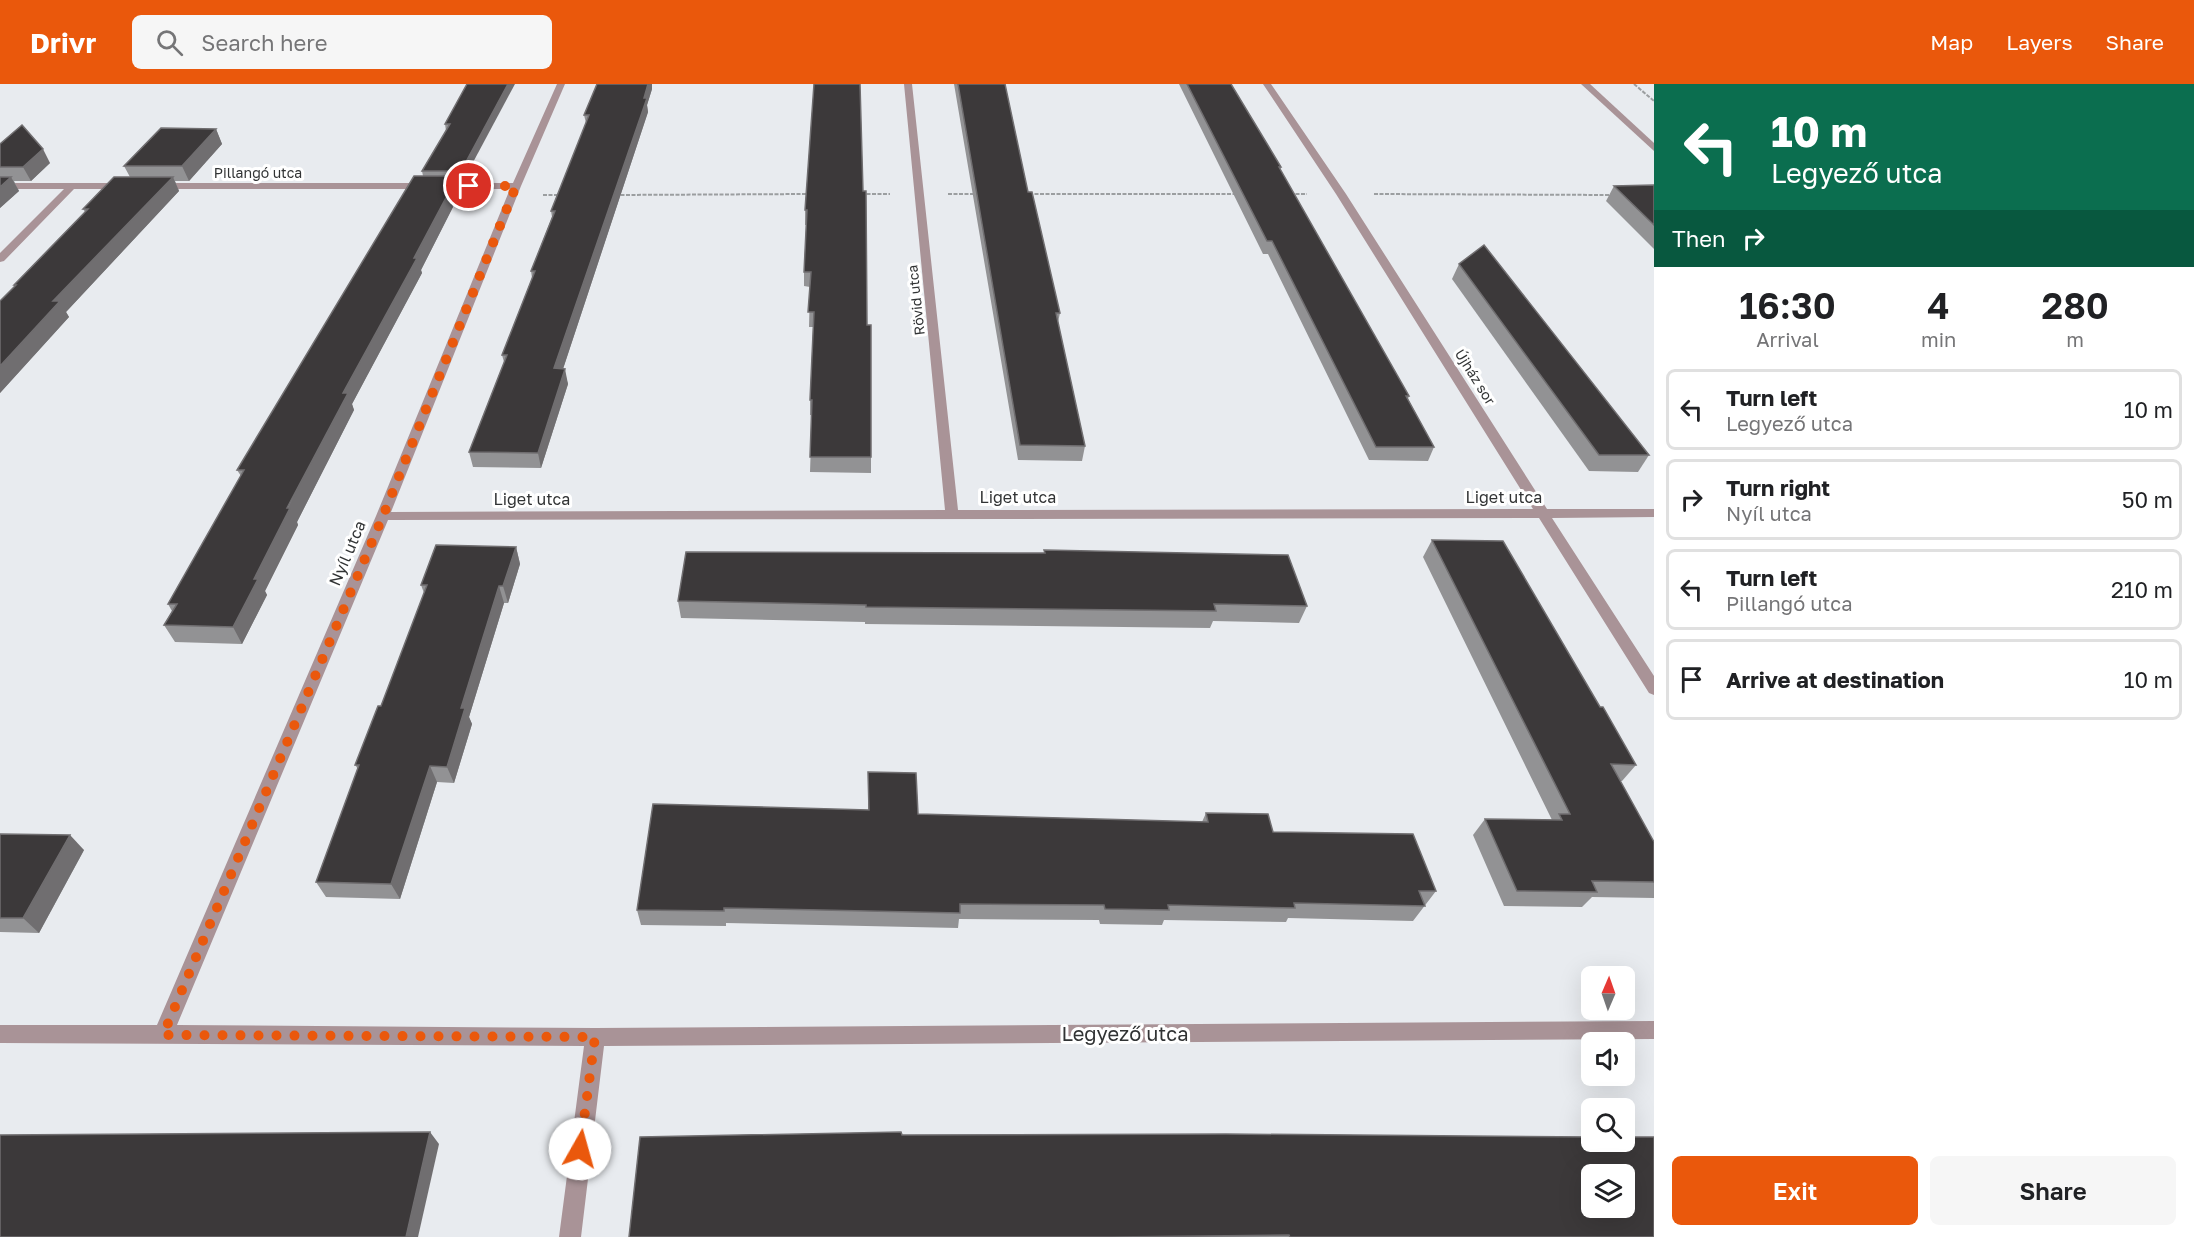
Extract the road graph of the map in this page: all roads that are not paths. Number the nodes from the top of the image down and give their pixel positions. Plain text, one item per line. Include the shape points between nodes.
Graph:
1 (561, 84) edge
2 (908, 84) edge
3 (1267, 84) edge
4 (1585, 84) edge
5 (1654, 148) edge
6 (0, 186) edge
7 (72, 186) junction
8 (132, 186) edge
9 (144, 186) edge
10 (516, 186) junction
11 (0, 259) edge
12 (1654, 513) edge
13 (952, 514) junction
14 (1543, 514) junction
15 (383, 516) junction
16 (1654, 689) edge
17 (1654, 1030) edge
18 (0, 1034) edge
19 (163, 1035) junction
20 (595, 1037) junction
21 (570, 1237) edge

1 - 10 street, Nyíl utca
2 - 13 street, Rövid utca
3 - 14 street, Újház sor
4 - 5 street
6 - 7 street
7 - 8 street
7 - 11 street
9 - 10 street, Pillangó utca
10 - 15 street, Nyíl utca
12 - 14 street, Liget utca
13 - 14 street, Liget utca
13 - 15 street, Liget utca
14 - 16 street, Újház sor
15 - 19 street, Nyíl utca
17 - 20 street, Legyező utca
18 - 19 street, Legyező utca
19 - 20 street, Legyező utca
20 - 21 street

